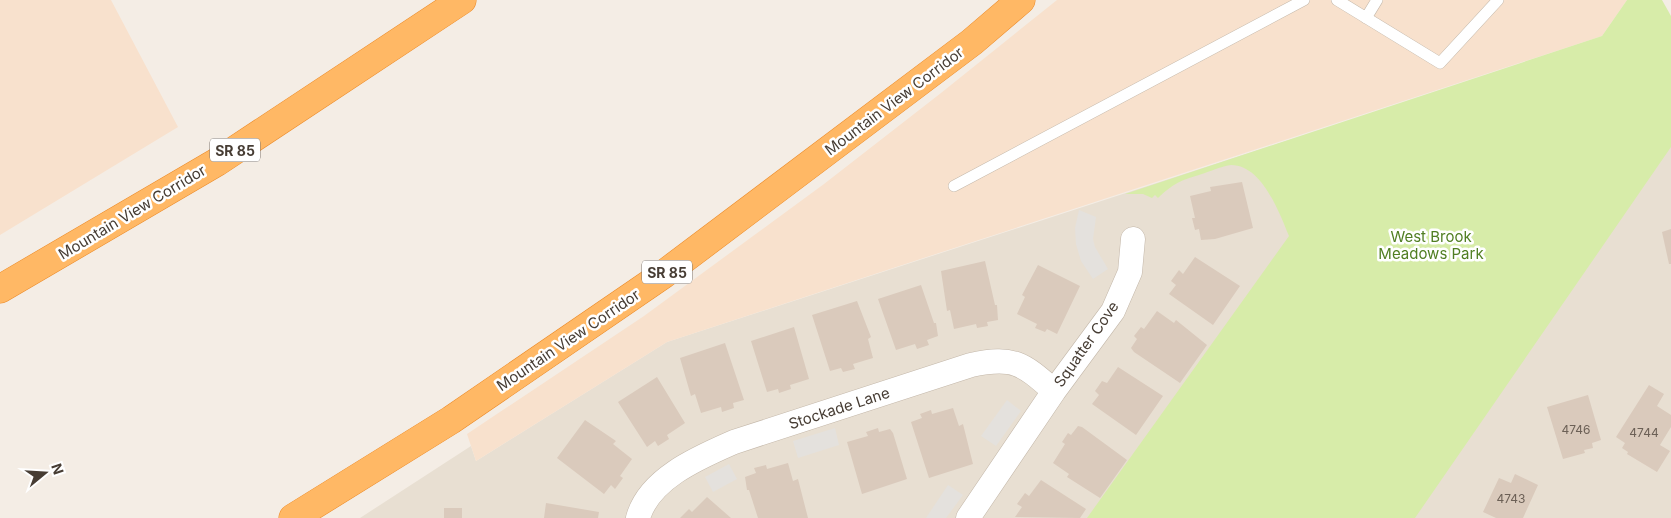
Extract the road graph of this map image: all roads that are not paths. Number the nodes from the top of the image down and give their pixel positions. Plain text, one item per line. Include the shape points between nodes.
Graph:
1 (462, 0) edge
2 (1021, 0) edge
3 (1304, 0) edge
4 (1337, 0) edge
5 (1377, 0) edge
6 (1498, 0) edge
7 (1366, 18) junction
8 (954, 186) dead end
9 (1133, 239) dead end
10 (0, 288) edge
11 (1054, 392) junction
12 (639, 516) edge
13 (293, 518) edge
14 (968, 518) edge

1 - 10 highway, Mountain View Corridor / SR 85 via 217,162
2 - 13 highway, Mountain View Corridor / SR 85 via 972,42 664,274 451,420
3 - 8 lane
4 - 7 lane
5 - 7 lane
6 - 7 lane via 1440,63
9 - 11 street, Squatter Cove via 1130,272 1113,311
11 - 12 street, Stockade Lane via 1012,361 970,365 719,449 664,481 649,497
11 - 14 street, Squatter Cove

